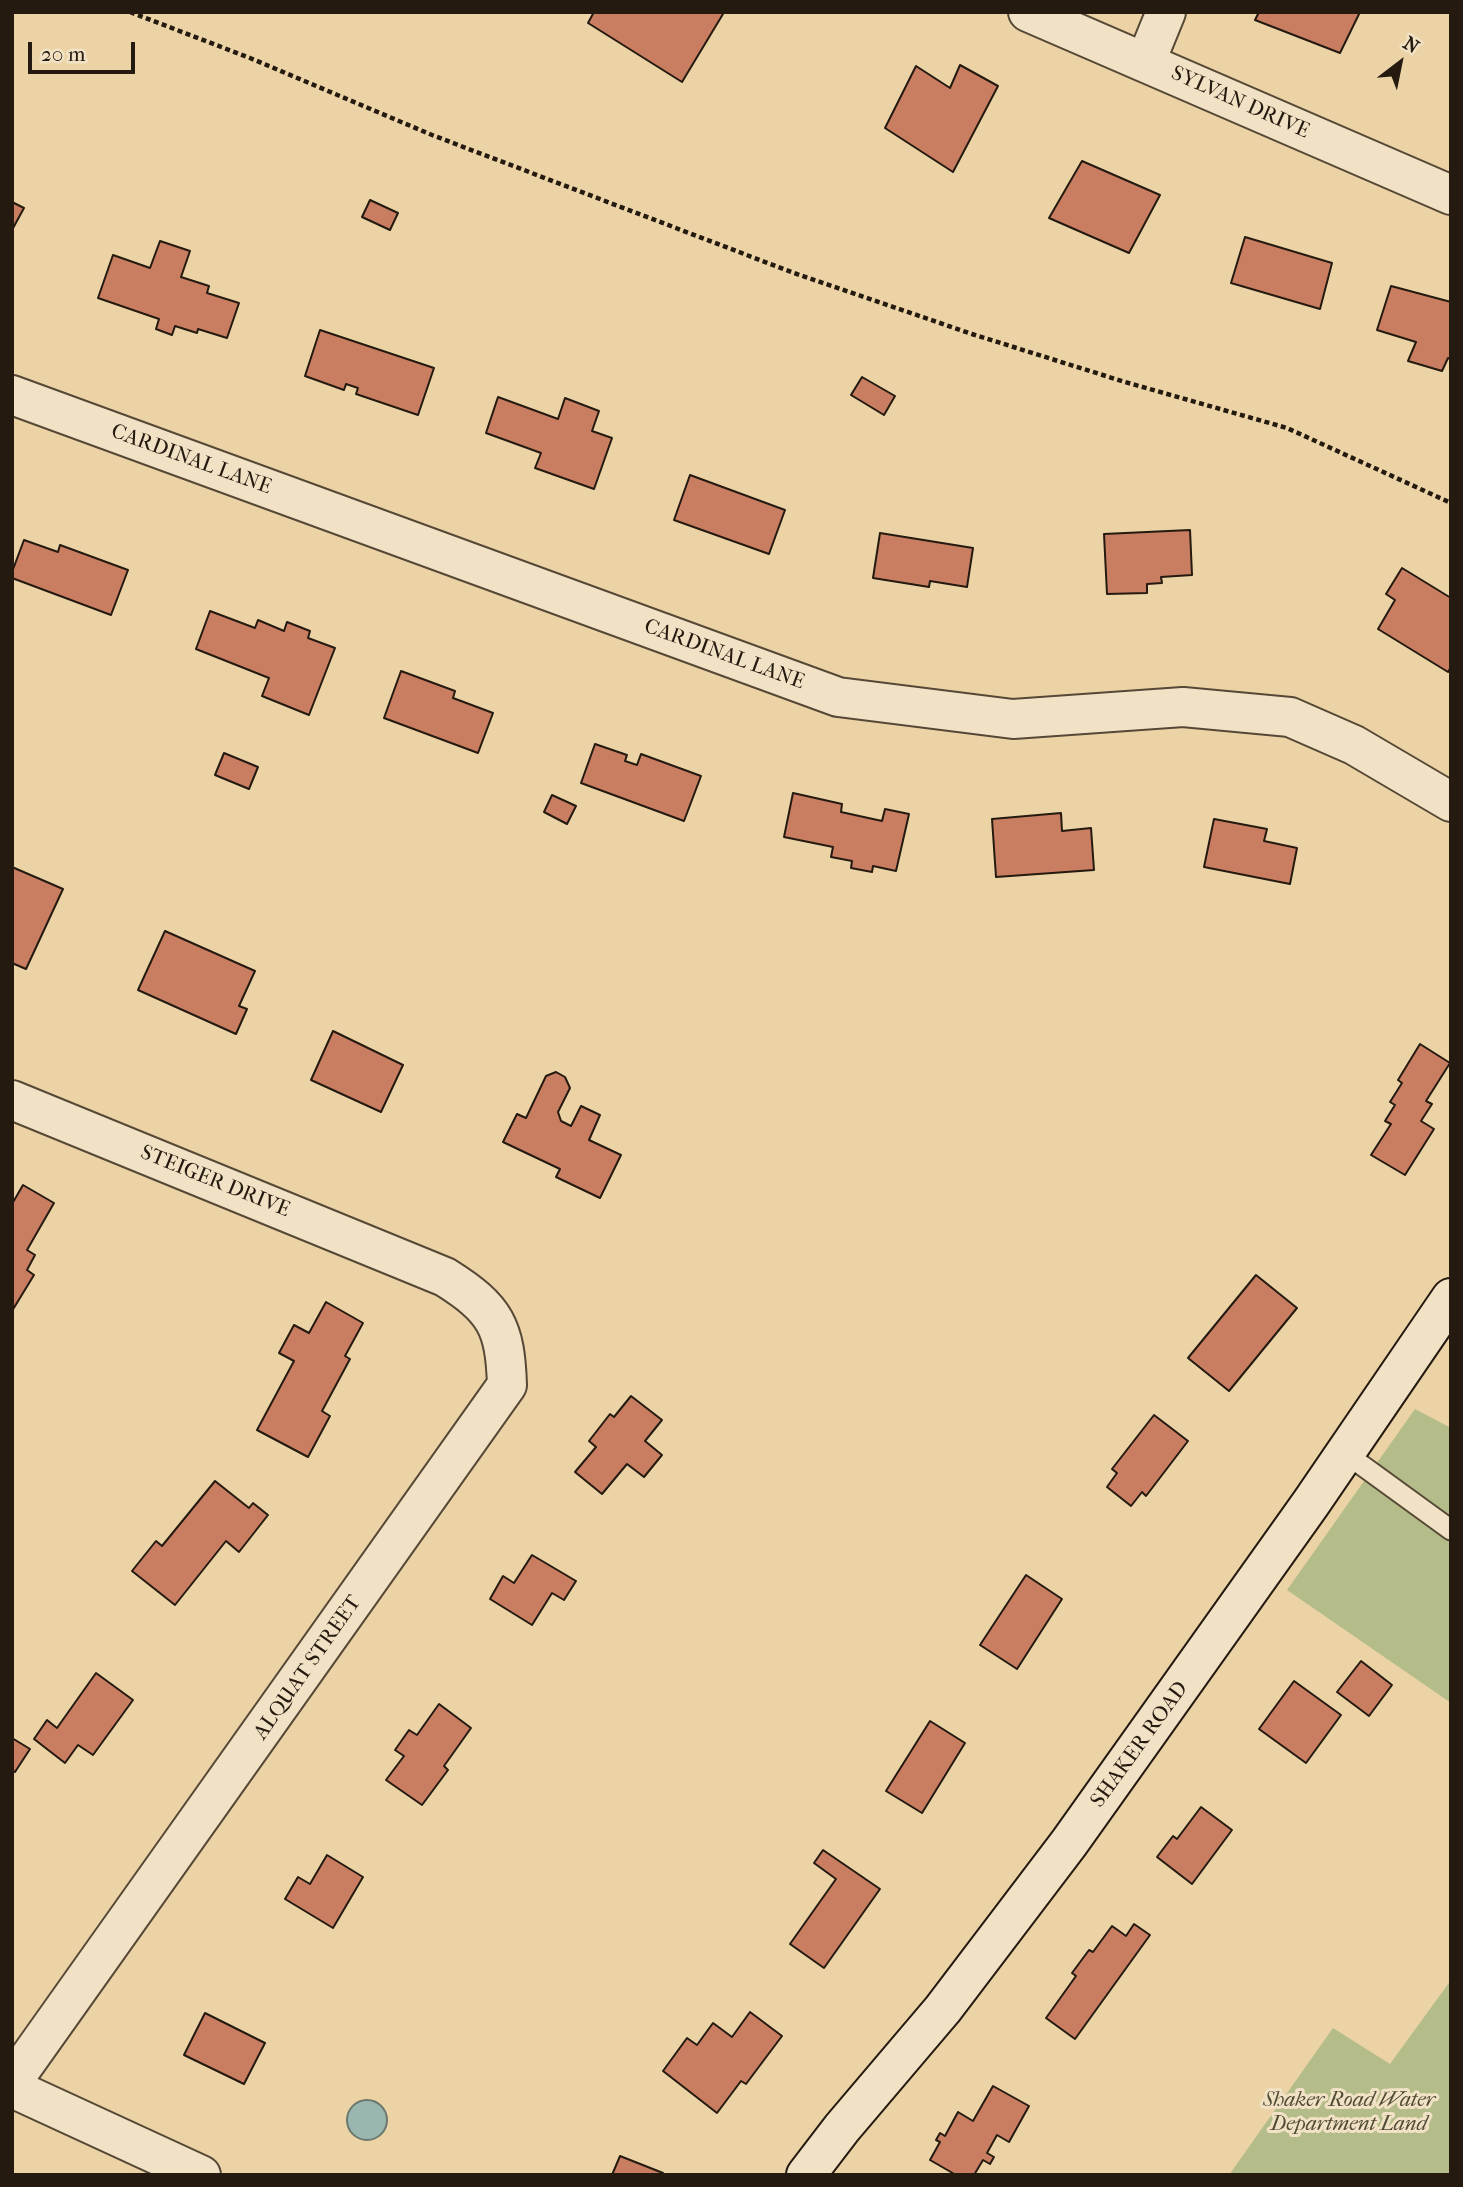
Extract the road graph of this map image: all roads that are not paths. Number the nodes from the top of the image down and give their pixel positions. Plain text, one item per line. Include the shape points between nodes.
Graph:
1 (1028, 12) edge
2 (1166, 12) edge
3 (1146, 61) junction
4 (1451, 195) edge
5 (12, 395) edge
6 (1451, 802) edge
7 (12, 1100) edge
8 (418, 1264) joint
9 (1451, 1298) edge
10 (1345, 1453) junction
11 (1451, 1530) edge
12 (12, 2082) edge
13 (12, 2088) edge
14 (201, 2175) edge
15 (806, 2175) edge

1 - 3 street, SYLVAN DRIVE
2 - 3 street
3 - 4 street, SYLVAN DRIVE
5 - 6 street, CARDINAL LANE via 838,697 1013,719 1183,707 1290,718 1354,745
7 - 8 street, STEIGER DRIVE
8 - 12 street, ALQUAT STREET via 458,1285 495,1319 503,1338 507,1385
9 - 10 street, SHAKER ROAD
10 - 11 lane
10 - 15 street, SHAKER ROAD via 1014,1916
13 - 14 street

